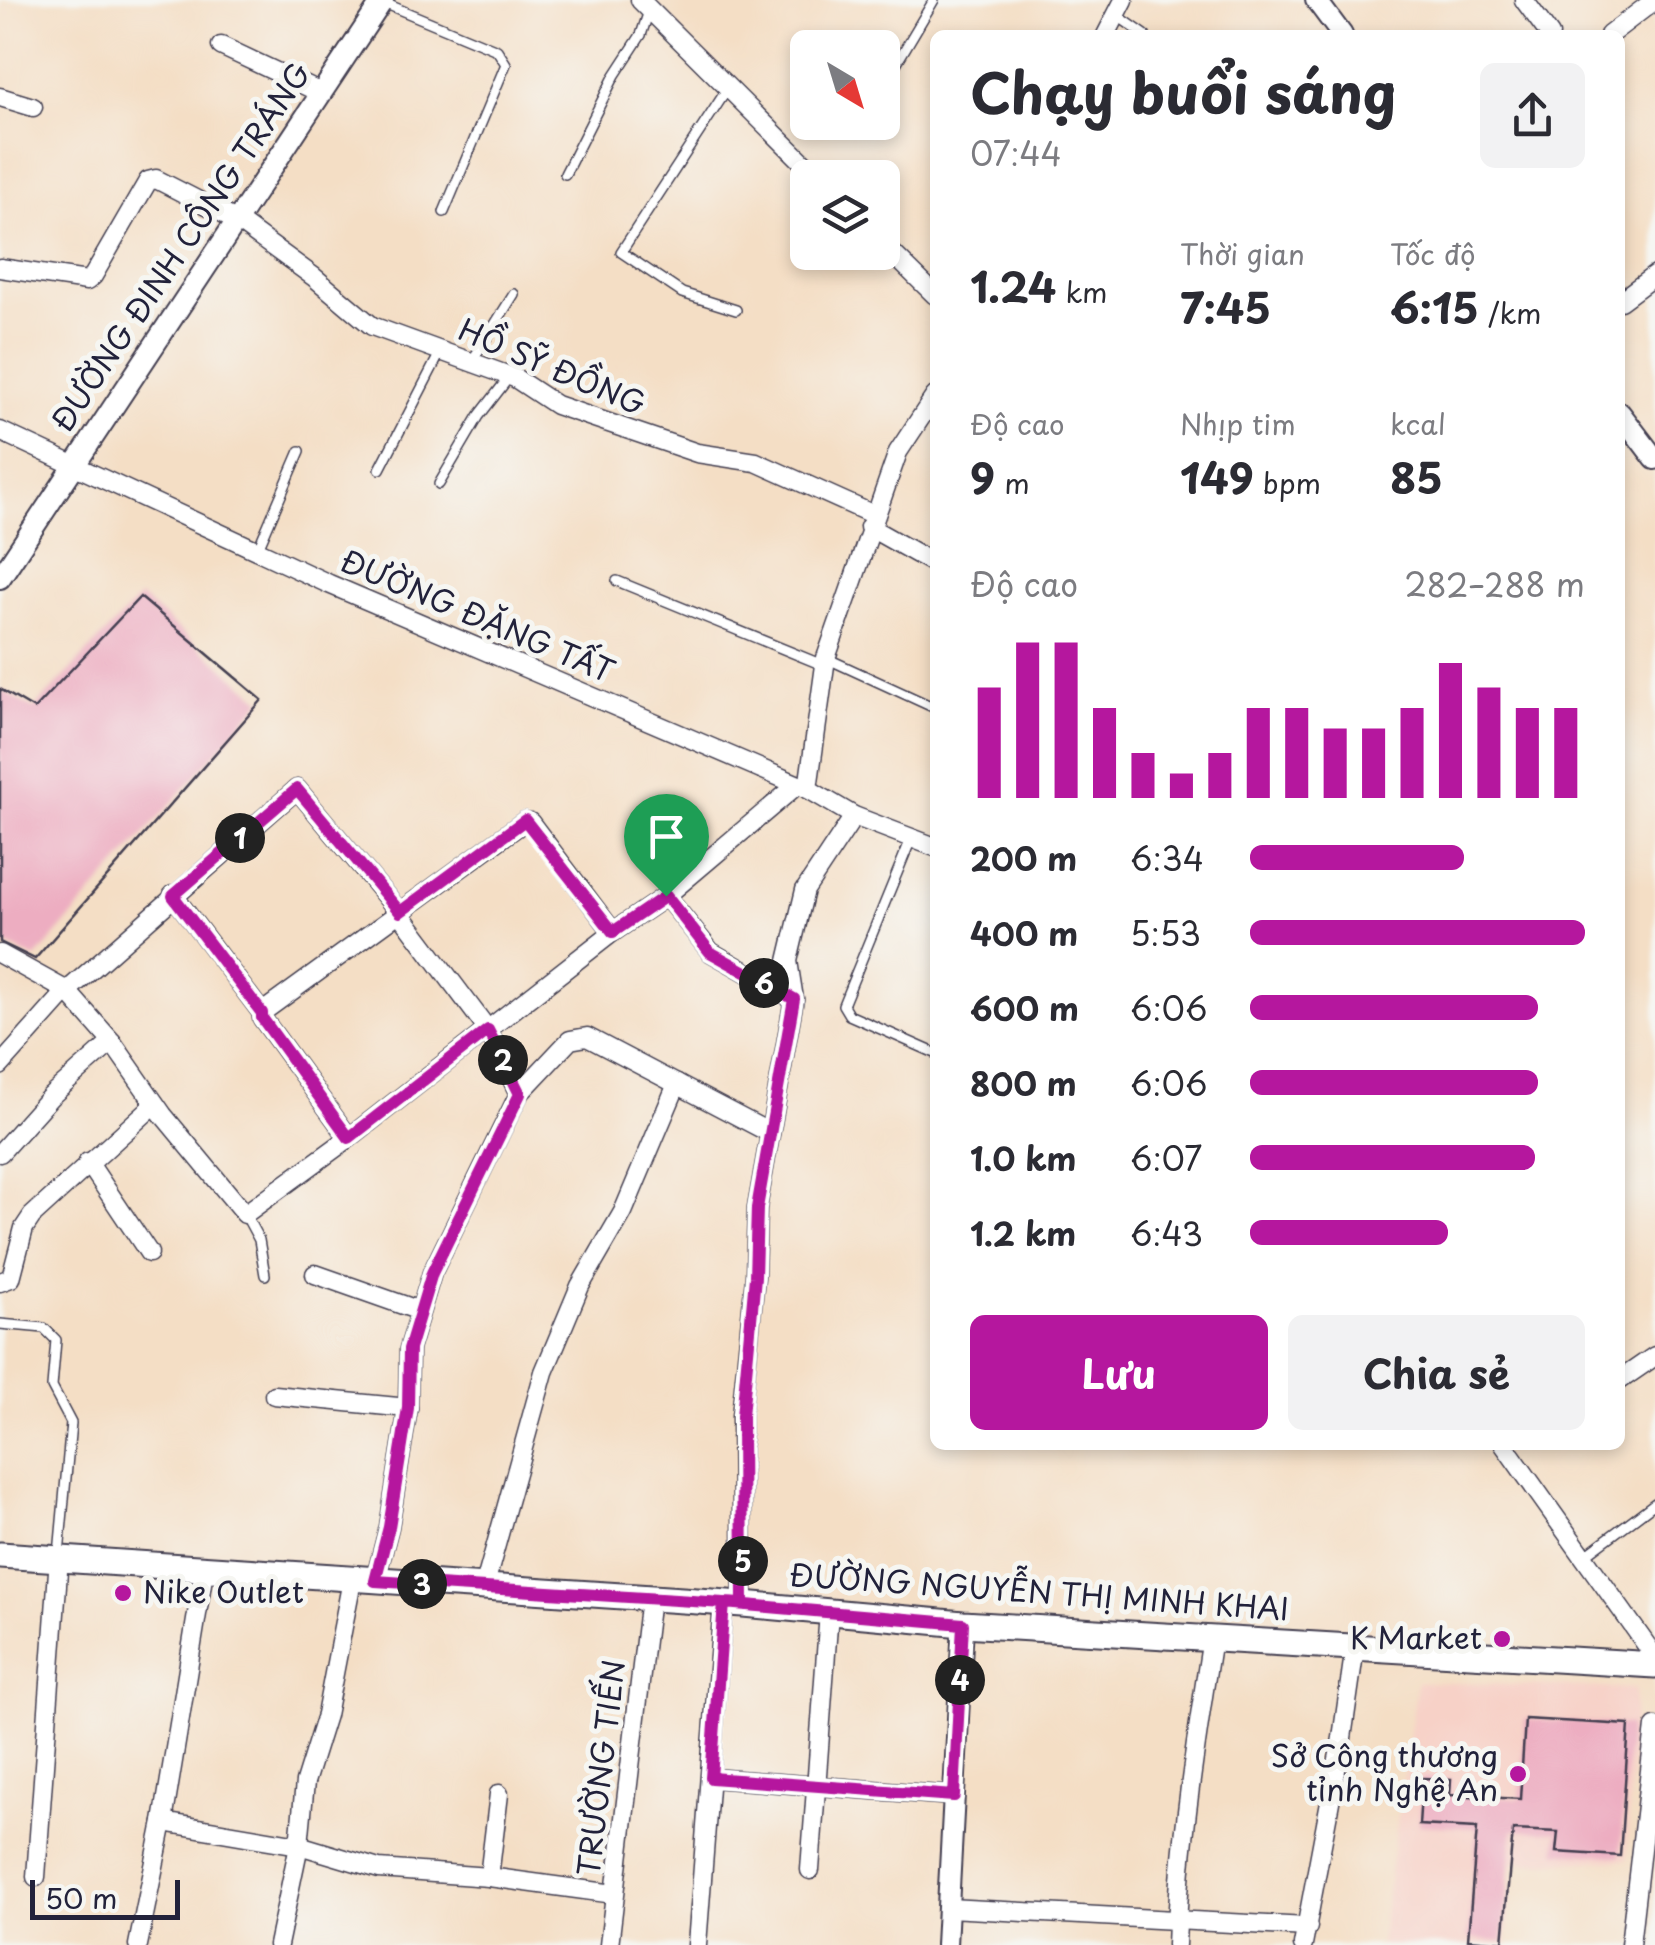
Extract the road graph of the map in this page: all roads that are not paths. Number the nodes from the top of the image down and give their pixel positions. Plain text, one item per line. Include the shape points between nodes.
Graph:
1 (934, 0) edge
2 (1316, 0) edge
3 (1524, 0) edge
4 (1655, 0) edge
5 (382, 1) edge
6 (649, 3) edge
7 (1120, 7) edge
8 (1108, 30) edge
9 (1141, 30) edge
10 (1338, 30) edge
11 (1546, 30) edge
12 (1616, 30) edge
13 (221, 46) dead end
14 (900, 57) edge
15 (730, 86) junction
16 (321, 93) junction
17 (0, 97) edge
18 (34, 108) dead end
19 (802, 160) edge
20 (565, 174) dead end
21 (444, 212) dead end
22 (236, 220) junction
23 (900, 261) edge
24 (0, 268) edge
25 (1655, 275) edge
26 (930, 290) edge
27 (514, 294) dead end
28 (1625, 298) edge
29 (736, 310) dead end
30 (441, 351) junction
31 (470, 363) junction
32 (510, 376) junction
33 (930, 404) edge
34 (1625, 420) edge
35 (0, 431) edge
36 (300, 450) dead end
37 (1655, 459) edge
38 (71, 467) junction
39 (380, 469) dead end
40 (438, 484) dead end
41 (872, 521) junction
42 (257, 551) junction
43 (930, 561) edge
44 (0, 578) edge
45 (617, 580) dead end
46 (826, 662) junction
47 (930, 706) edge
48 (802, 787) junction
49 (854, 816) junction
50 (911, 839) junction
51 (930, 845) edge
52 (173, 896) junction
53 (666, 896) junction
54 (400, 912) junction
55 (613, 932) junction
56 (0, 954) edge
57 (67, 991) junction
58 (794, 999) junction
59 (262, 1013) junction
60 (488, 1030) junction
61 (112, 1042) junction
62 (930, 1051) edge
63 (0, 1066) edge
64 (677, 1084) junction
65 (520, 1094) junction
66 (155, 1104) junction
67 (770, 1133) junction
68 (349, 1138) junction
69 (0, 1153) edge
70 (88, 1162) junction
71 (244, 1214) junction
72 (149, 1253) dead end
73 (314, 1274) dead end
74 (264, 1275) dead end
75 (0, 1282) edge
76 (420, 1311) junction
77 (0, 1324) edge
78 (1655, 1356) edge
79 (1625, 1377) edge
80 (274, 1395) dead end
81 (408, 1408) junction
82 (1515, 1450) edge
83 (1655, 1503) edge
84 (0, 1555) edge
85 (59, 1557) junction
86 (1582, 1557) junction
87 (204, 1571) junction
88 (363, 1581) junction
89 (484, 1588) junction
90 (650, 1598) junction
91 (733, 1604) junction
92 (828, 1612) junction
93 (963, 1624) junction
94 (1212, 1638) junction
95 (1355, 1647) junction
96 (1655, 1657) edge
97 (1655, 1666) edge
98 (1655, 1727) edge
99 (711, 1778) junction
100 (817, 1786) junction
101 (499, 1794) dead end
102 (954, 1796) junction
103 (163, 1822) junction
104 (298, 1845) junction
105 (810, 1870) dead end
106 (36, 1877) dead end
107 (489, 1877) junction
108 (614, 1894) junction
109 (948, 1908) junction
110 (1177, 1921) junction
111 (1306, 1936) edge
112 (138, 1945) edge
113 (278, 1945) edge
114 (609, 1945) edge
115 (697, 1945) edge
116 (946, 1945) edge
117 (1176, 1945) edge
118 (1630, 1945) edge

1 - 14 lane
2 - 10 street
3 - 11 street
4 - 12 street
5 - 16 street, ĐƯỜNG ĐINH CÔNG TRÁNG
5 - 21 lane via 497,50 506,64
6 - 15 street
6 - 20 lane via 641,36
7 - 8 street
7 - 9 lane
13 - 16 street
15 - 19 street
15 - 29 lane via 621,252 682,292
16 - 22 street, ĐƯỜNG ĐINH CÔNG TRÁNG
17 - 18 street
22 - 24 street, HỒ SỸ ĐỒNG via 153,178 87,281
22 - 30 street, HỒ SỸ ĐỒNG via 372,326
22 - 38 street, ĐƯỜNG ĐINH CÔNG TRÁNG
23 - 26 street
25 - 28 street
27 - 31 lane
30 - 31 street, HỒ SỸ ĐỒNG
30 - 39 lane
31 - 32 street, HỒ SỸ ĐỒNG
32 - 40 lane
32 - 41 street, HỒ SỸ ĐỒNG via 556,405 696,453 756,462
33 - 41 street via 898,452
34 - 37 street
35 - 38 street, ĐƯỜNG ĐẶNG TẤT
36 - 42 lane
38 - 42 street, ĐƯỜNG ĐẶNG TẤT
38 - 44 street, ĐƯỜNG ĐINH CÔNG TRÁNG
41 - 43 street, HỒ SỸ ĐỒNG
41 - 46 street
42 - 48 street, ĐƯỜNG ĐẶNG TẤT
45 - 46 lane
46 - 47 lane
46 - 48 street
48 - 49 street, ĐƯỜNG ĐẶNG TẤT
48 - 53 street
49 - 50 street, ĐƯỜNG ĐẶNG TẤT
49 - 58 street via 806,890 788,961
50 - 51 street, ĐƯỜNG ĐẶNG TẤT
50 - 62 lane via 843,1005 849,1015
52 - 54 street via 297,789
52 - 57 street
52 - 59 street
53 - 55 street
53 - 58 street via 710,952
54 - 55 street via 525,820
54 - 59 street
54 - 60 street
55 - 60 street
56 - 57 street
57 - 61 street
57 - 63 street
58 - 67 street
59 - 68 street
60 - 65 street
60 - 68 street
61 - 66 street
61 - 69 street
64 - 65 street via 587,1037 570,1040
64 - 67 street
64 - 89 street via 544,1372
65 - 76 street via 432,1273
66 - 70 street
66 - 71 street
67 - 91 street via 757,1208
68 - 71 street
70 - 72 street
70 - 75 street via 27,1222 11,1278
71 - 74 lane via 258,1240
73 - 76 street
76 - 81 street via 409,1349
77 - 85 lane via 44,1328 56,1340 52,1387 71,1423
78 - 79 street
80 - 81 street
81 - 88 street via 389,1527
82 - 86 street
83 - 86 lane
84 - 85 main road, ĐƯỜNG NGUYỄN THỊ MINH KHAI
85 - 87 main road, ĐƯỜNG NGUYỄN THỊ MINH KHAI
85 - 106 street
86 - 96 street
87 - 88 main road, ĐƯỜNG NGUYỄN THỊ MINH KHAI
87 - 103 street
88 - 89 main road, ĐƯỜNG NGUYỄN THỊ MINH KHAI
88 - 104 street via 306,1782
89 - 90 main road, ĐƯỜNG NGUYỄN THỊ MINH KHAI
90 - 91 main road, ĐƯỜNG NGUYỄN THỊ MINH KHAI
90 - 108 street, TRƯỜNG TIẾN
91 - 92 main road, ĐƯỜNG NGUYỄN THỊ MINH KHAI
91 - 99 street
92 - 93 main road, ĐƯỜNG NGUYỄN THỊ MINH KHAI
92 - 100 street
93 - 94 main road, ĐƯỜNG NGUYỄN THỊ MINH KHAI
93 - 102 street
94 - 95 main road, ĐƯỜNG NGUYỄN THỊ MINH KHAI
94 - 110 street
95 - 97 main road, ĐƯỜNG NGUYỄN THỊ MINH KHAI
95 - 111 street
98 - 118 street
99 - 100 street
99 - 115 street
100 - 102 street
100 - 105 street
101 - 107 street
102 - 109 street
103 - 104 street
103 - 112 street
104 - 107 street via 380,1869
104 - 113 street
107 - 108 street
108 - 114 street, TRƯỜNG TIẾN
109 - 110 street
109 - 116 street
110 - 111 street
110 - 117 street

